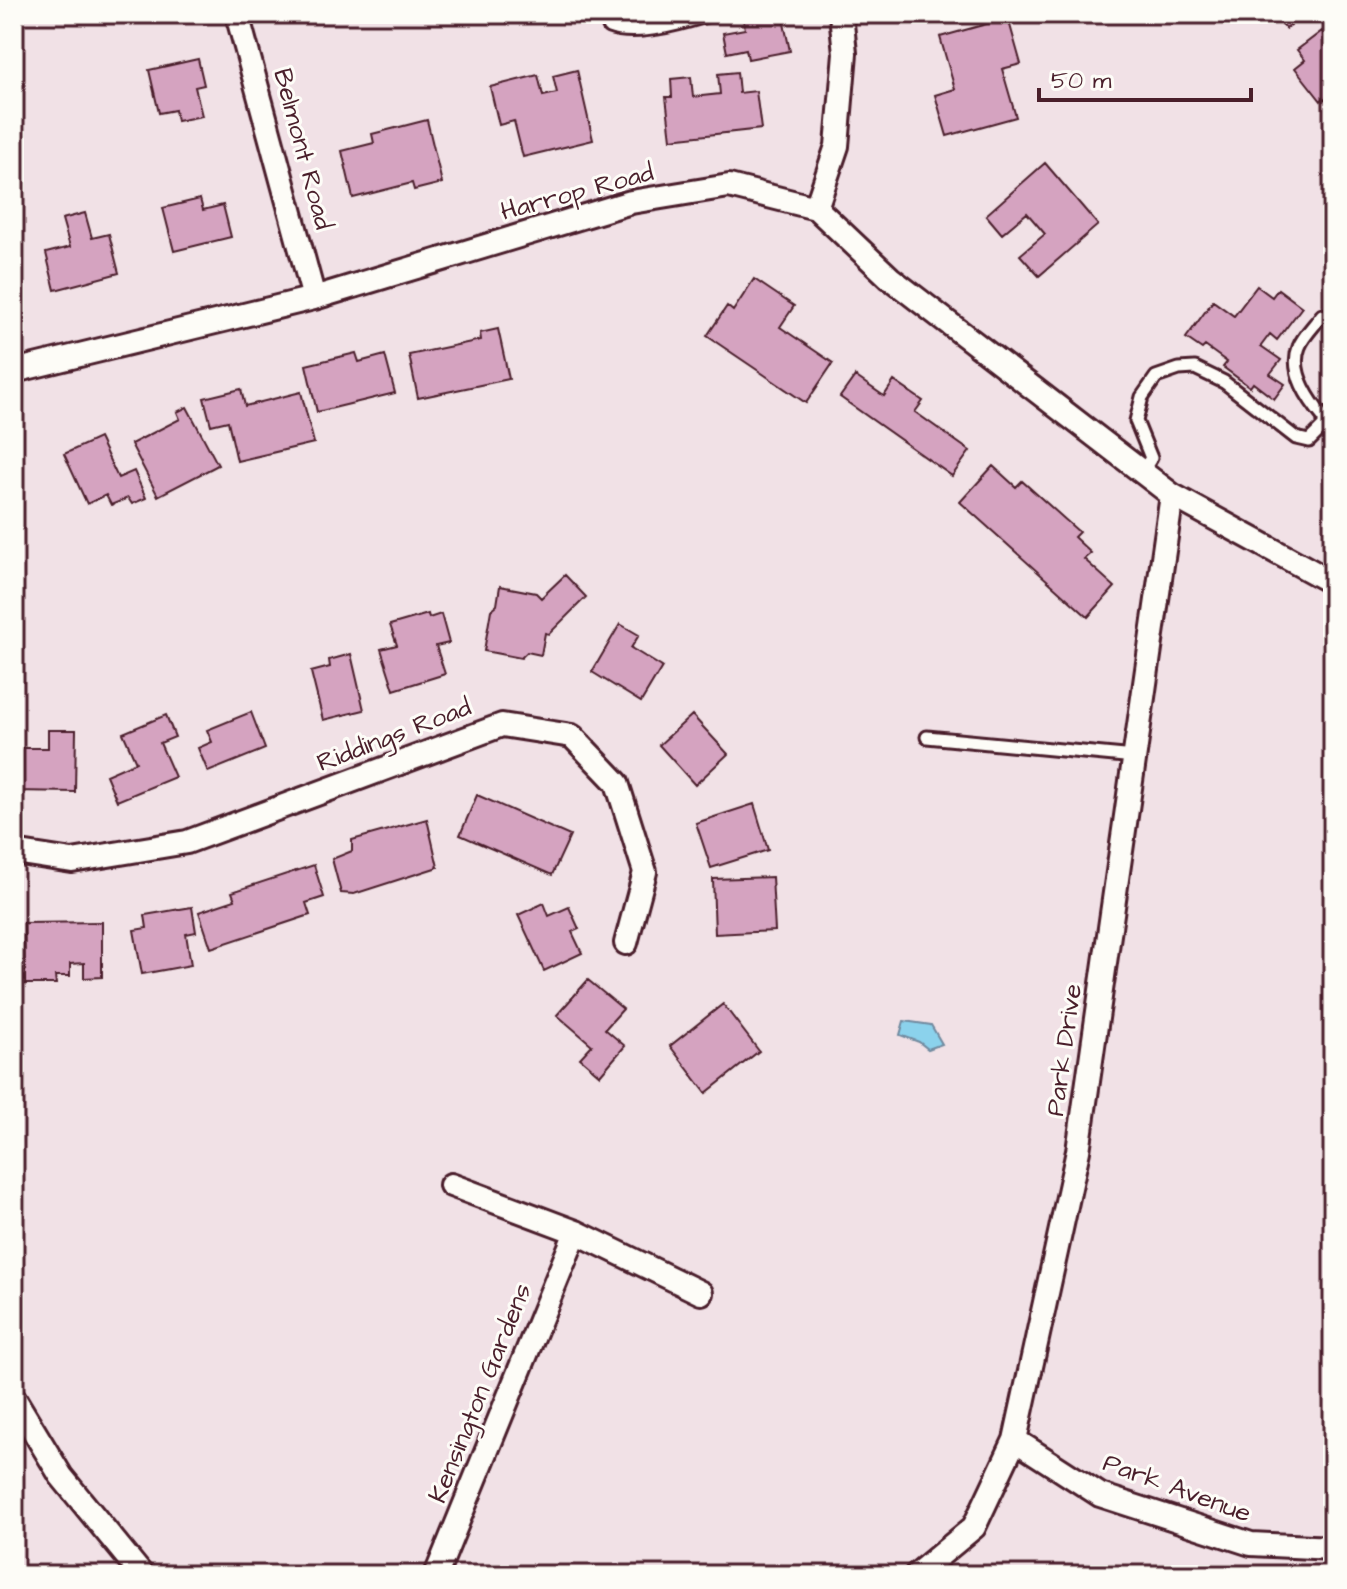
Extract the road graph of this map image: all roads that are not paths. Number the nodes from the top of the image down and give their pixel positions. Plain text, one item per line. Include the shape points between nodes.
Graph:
1 (237, 14) edge
2 (605, 14) edge
3 (712, 14) edge
4 (841, 14) edge
5 (816, 208) junction
6 (314, 298) junction
7 (1322, 315) dead end
8 (14, 371) edge
9 (1142, 472) junction
10 (1172, 495) junction
11 (1333, 583) edge
12 (927, 737) dead end
13 (1135, 757) junction
14 (14, 852) edge
15 (626, 943) dead end
16 (451, 1185) dead end
17 (576, 1232) junction
18 (701, 1293) dead end
19 (14, 1398) edge
20 (1015, 1440) junction
21 (1333, 1548) edge
22 (142, 1575) edge
23 (436, 1575) edge
24 (916, 1575) edge

1 - 6 street, Belmont Road
2 - 3 lane via 609,27 620,32
4 - 5 street via 845,53 837,146
5 - 6 street, Harrop Road via 729,186 631,202
5 - 9 street, Harrop Road via 890,278
6 - 8 street, Harrop Road
7 - 9 lane via 1299,346 1295,363 1311,403 1324,418 1324,426 1309,441 1296,438 1224,382 1195,368 1179,369 1156,377 1142,397 1136,421 1151,458
9 - 10 street, Harrop Road
10 - 11 street, Harrop Road
10 - 13 street, Park Drive
12 - 13 lane
13 - 20 street, Park Drive via 1078,1151
14 - 15 street, Riddings Road via 72,861 187,842 502,725 572,736 617,783 645,872
16 - 17 street
17 - 18 street
17 - 23 street, Kensington Gardens
19 - 22 street via 61,1476
20 - 21 street, Park Avenue via 1100,1495 1251,1544
20 - 24 street, Park Drive via 974,1527

